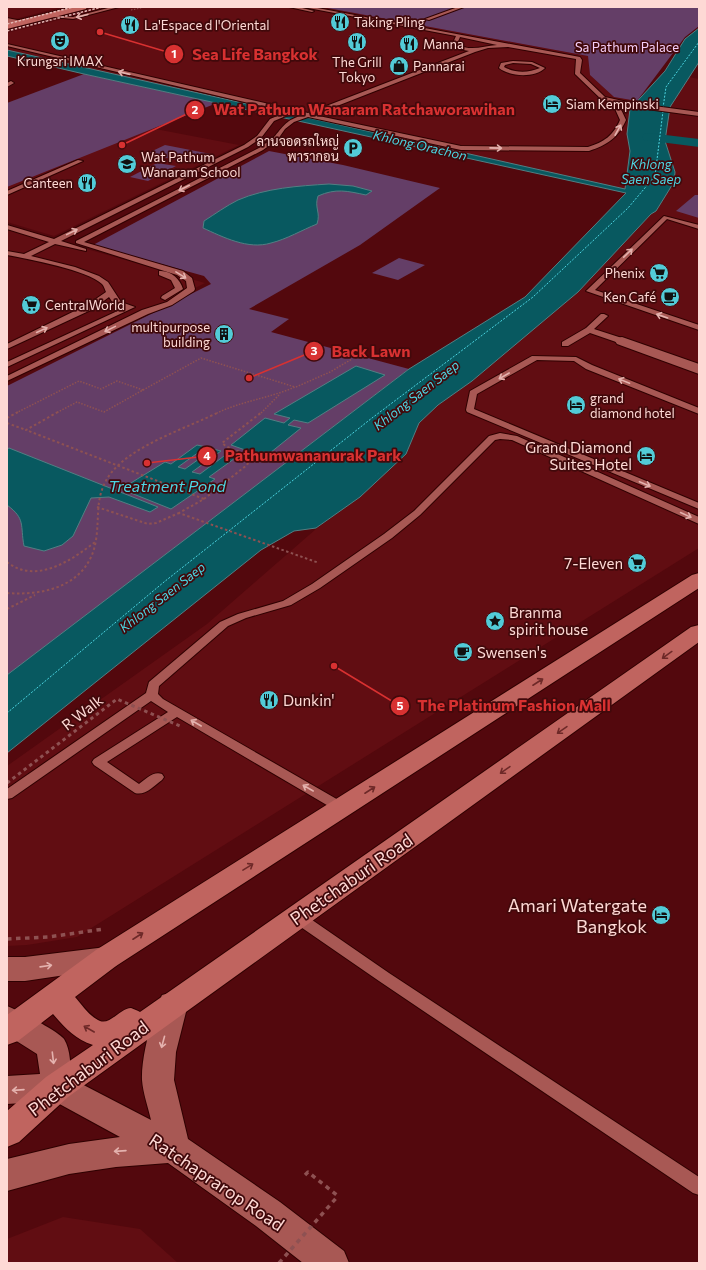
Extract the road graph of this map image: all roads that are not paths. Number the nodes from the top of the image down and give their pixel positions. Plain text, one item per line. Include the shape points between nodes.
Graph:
1 (83, 7) edge
2 (117, 7) edge
3 (292, 7) edge
4 (305, 7) edge
5 (462, 7) edge
6 (45, 19) junction
7 (427, 19) dead end
8 (7, 20) edge
9 (19, 23) junction
10 (7, 26) edge
11 (458, 37) junction
12 (476, 40) junction
13 (7, 45) edge
14 (507, 46) junction
15 (473, 51) junction
16 (554, 53) junction
17 (84, 63) junction
18 (100, 63) dead end
19 (532, 63) junction
20 (389, 78) dead end
21 (171, 79) dead end
22 (399, 80) junction
23 (162, 82) junction
24 (244, 95) dead end
25 (235, 98) junction
26 (614, 101) junction
27 (326, 107) junction
28 (289, 113) junction
29 (699, 114) edge
30 (304, 116) junction
31 (80, 161) dead end
32 (7, 193) edge
33 (7, 227) edge
34 (699, 227) edge
35 (54, 241) junction
36 (7, 253) edge
37 (25, 256) junction
38 (110, 293) junction
39 (118, 304) junction
40 (153, 304) junction
41 (131, 307) junction
42 (145, 312) junction
43 (604, 316) dead end
44 (699, 328) edge
45 (589, 330) junction
46 (622, 341) joint
47 (565, 344) dead end
48 (7, 346) edge
49 (7, 358) edge
50 (7, 365) edge
51 (699, 368) edge
52 (7, 379) edge
53 (699, 411) edge
54 (699, 506) edge
55 (699, 521) edge
56 (699, 579) edge
57 (699, 632) edge
58 (152, 692) junction
59 (177, 712) junction
60 (158, 777) dead end
61 (7, 795) edge
62 (342, 808) junction
63 (304, 912) junction
64 (106, 958) junction
65 (7, 969) edge
66 (55, 995) junction
67 (173, 1004) junction
68 (10, 1025) edge
69 (57, 1087) junction
70 (7, 1090) edge
71 (7, 1132) edge
72 (173, 1148) junction
73 (7, 1175) edge
74 (699, 1187) edge
75 (331, 1263) edge

1 - 6 main road
2 -> 6 lane via 73,18
3 - 11 lane
4 - 12 lane
5 - 7 lane
6 - 9 main road
8 - 9 street
9 - 10 main road
11 - 12 lane
11 - 15 lane via 454,44
12 - 14 lane
12 - 15 lane via 480,44
13 - 17 lane
14 - 15 lane
14 - 16 lane
15 - 22 lane
16 - 19 lane
16 - 26 lane via 578,58 580,60 577,73 603,98
17 - 18 lane
23 -> 17 lane
19 - 19 lane via 542,66 542,69 520,73 501,68 507,63
20 - 22 lane
21 - 23 lane
22 - 27 lane
23 - 25 lane
24 - 25 lane
25 - 28 lane
26 - 29 lane
30 -> 26 lane via 461,148 589,149 608,143 617,133 623,120
27 - 28 lane
27 - 30 lane
28 - 30 lane
35 -> 28 lane via 251,144 272,120
30 -> 42 lane via 292,121 261,149 78,242 180,273 189,280 192,289 183,296
31 - 32 lane
33 - 35 lane
44 -> 34 lane via 590,291 666,217
35 - 37 lane
35 - 40 lane via 171,276 178,282 179,289
36 - 37 lane
37 - 38 lane via 93,275 105,283
38 - 39 lane
48 -> 38 lane via 90,307
39 - 41 lane
39 - 49 lane
40 - 41 lane
40 - 42 lane
41 - 50 lane
42 -> 52 lane
43 - 45 lane
45 - 46 lane
45 - 47 lane
46 - 51 street
53 -> 54 lane via 589,367 576,359 535,358 473,393 470,410
58 -> 55 lane via 156,682 224,624 287,603 339,570 418,513 492,438 514,438
62 -> 56 main road
57 -> 63 main road, Phetchaburi Road
58 - 59 lane via 159,702
58 - 61 lane
59 - 60 lane via 98,762 139,790
62 -> 59 lane
64 -> 62 main road
63 -> 66 main road via 295,908 119,1030 103,1034 86,1029
63 - 67 main road, Phetchaburi Road
63 - 74 lane via 384,978
65 -> 64 main road
64 - 66 main road
66 - 68 main road
67 - 69 main road, Phetchaburi Road
67 -> 72 main road via 160,1052 158,1080
68 -> 69 main road via 52,1047
69 -> 70 main road
69 - 71 main road, Phetchaburi Road
69 - 72 main road, Ratchaprarop Road
72 -> 73 main road via 116,1152 69,1159
72 - 75 main road, Ratchaprarop Road via 268,1214

